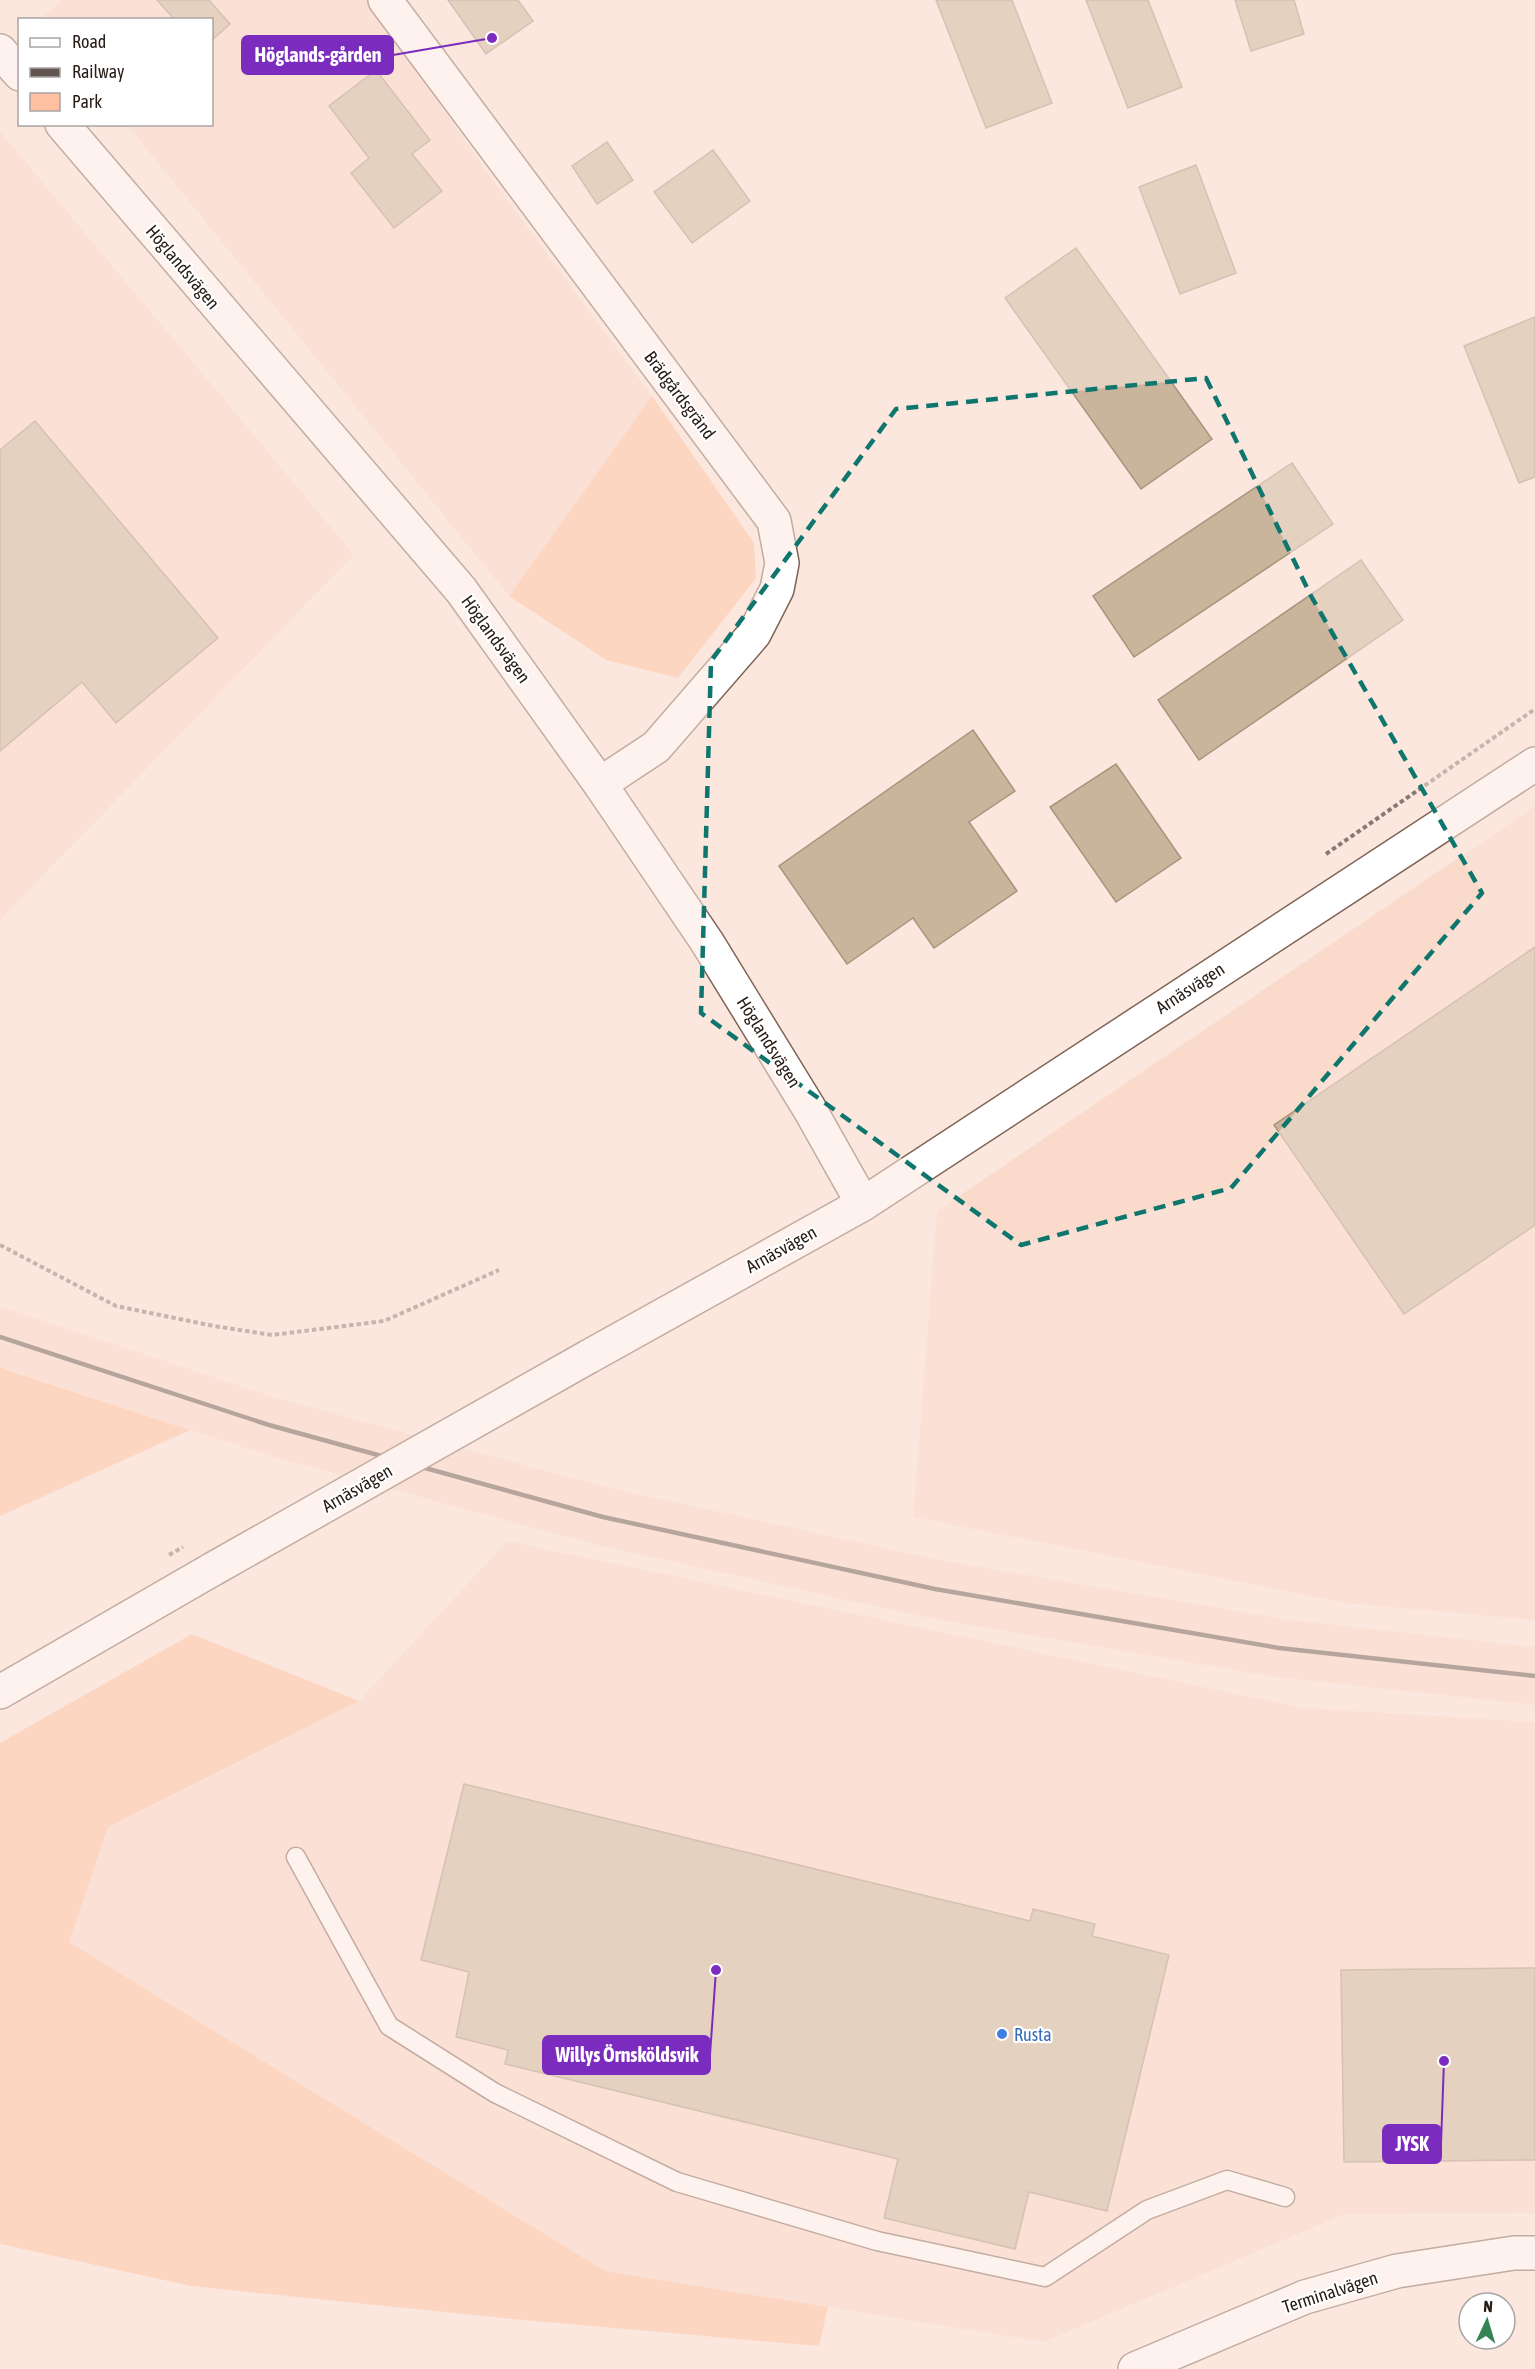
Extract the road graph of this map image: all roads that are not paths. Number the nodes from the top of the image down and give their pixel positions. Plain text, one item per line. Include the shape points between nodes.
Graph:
1 (385, 0) edge
2 (0, 51) edge
3 (18, 72) edge
4 (64, 126) edge
5 (1535, 764) edge
6 (600, 784) junction
7 (863, 1204) junction
8 (0, 1692) edge
9 (296, 1857) dead end
10 (1285, 2197) dead end
11 (1535, 2253) edge
12 (1135, 2369) edge

1 - 6 street, Brädgårdsgränd via 774,521 782,563 777,589 754,634 656,747
2 - 3 street
4 - 6 street, Höglandsvägen via 460,590
5 - 7 street, Arnäsvägen
6 - 7 street, Höglandsvägen via 707,942 810,1108
7 - 8 street, Arnäsvägen, bridge
9 - 10 lane via 388,2026 495,2092 677,2182 877,2241 1045,2277 1147,2210 1227,2180
11 - 12 street, Terminalvägen via 1397,2271 1305,2297

